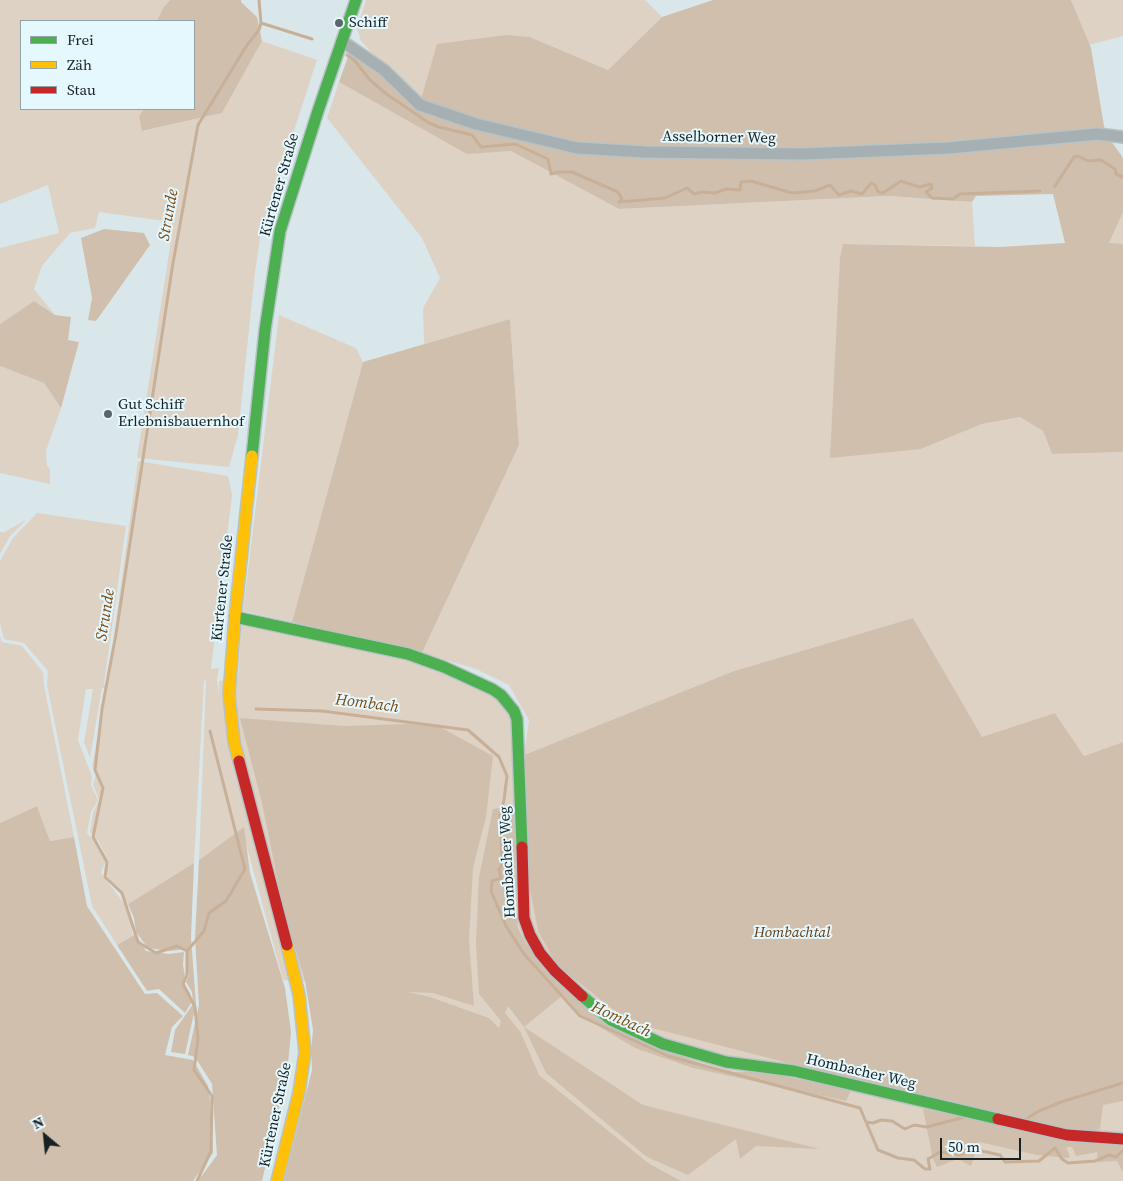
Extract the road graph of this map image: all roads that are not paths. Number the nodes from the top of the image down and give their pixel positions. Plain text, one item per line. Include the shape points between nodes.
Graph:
1 (356, 0) edge
2 (342, 41) junction
3 (1123, 137) edge
4 (235, 617) junction
5 (1123, 1139) edge
6 (277, 1181) edge

1 - 2 main road, Kürtener Straße
2 - 3 street, Asselborner Weg via 384,70 420,105 476,124 577,148 802,154 948,148 1098,134
2 - 4 main road, Kürtener Straße via 280,231
4 - 5 main road, Hombacher Weg via 408,654 444,667 501,695 518,719 524,918 540,953 555,971 611,1020 663,1044 726,1062 794,1071 1067,1136
4 - 6 main road, Kürtener Straße via 229,694 234,742 299,995 305,1052 299,1092

